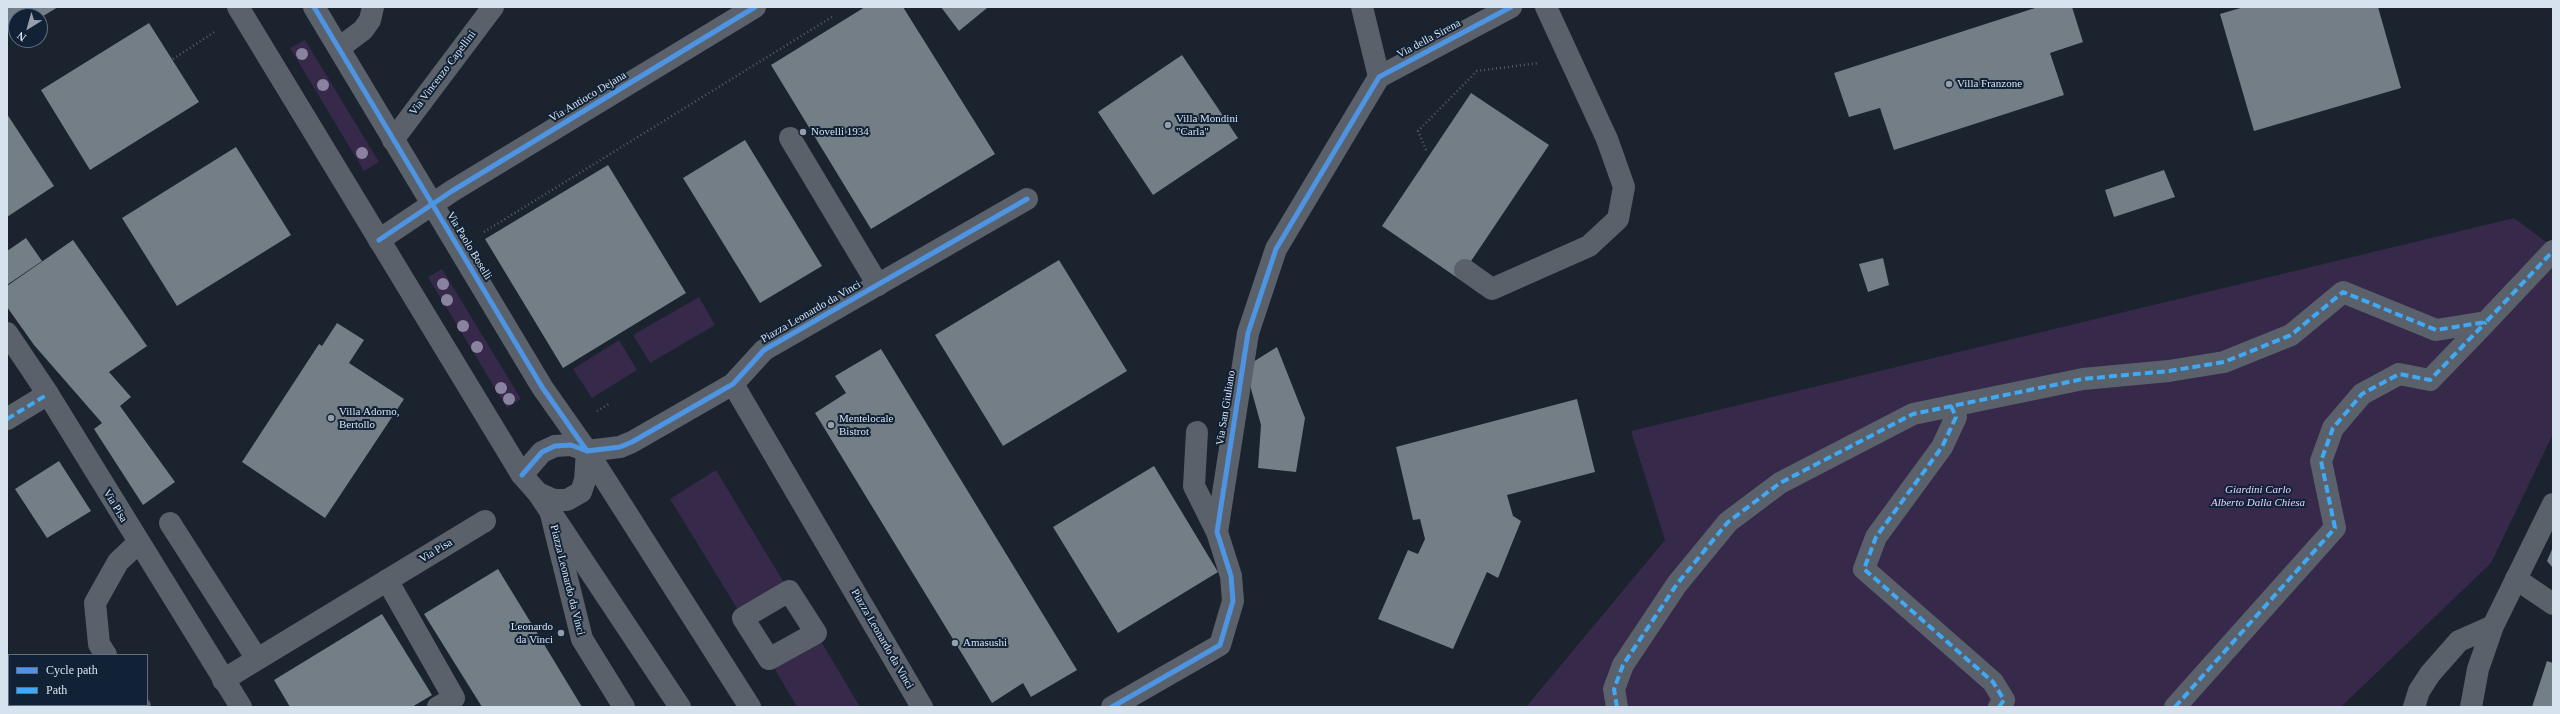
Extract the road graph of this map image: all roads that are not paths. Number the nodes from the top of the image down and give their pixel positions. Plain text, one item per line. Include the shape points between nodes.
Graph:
1 (238, 7) edge
2 (314, 7) edge
3 (373, 7) edge
4 (493, 7) edge
5 (755, 7) edge
6 (1362, 7) edge
7 (1511, 7) edge
8 (1546, 7) edge
9 (339, 48) junction
10 (1379, 77) junction
11 (790, 138) dead end
12 (393, 140) junction
13 (1027, 200) dead end
14 (432, 205) junction
15 (379, 240) junction
16 (2553, 251) edge
17 (1465, 270) dead end
18 (878, 285) junction
19 (2486, 322) junction
20 (7, 333) edge
21 (733, 384) junction
22 (48, 394) junction
23 (1951, 406) junction
24 (7, 419) edge
25 (1197, 432) dead end
26 (586, 451) junction
27 (522, 475) junction
28 (538, 493) junction
29 (2553, 504) edge
30 (550, 513) junction
31 (485, 521) dead end
32 (170, 523) dead end
33 (1218, 532) junction
34 (138, 543) junction
35 (2516, 579) junction
36 (387, 580) junction
37 (2553, 604) edge
38 (2493, 626) junction
39 (105, 654) edge
40 (257, 660) junction
41 (223, 680) junction
42 (241, 707) edge
43 (438, 707) edge
44 (624, 707) edge
45 (680, 707) edge
46 (750, 707) edge
47 (922, 707) edge
48 (1112, 707) edge
49 (1616, 707) edge
50 (1998, 707) edge
51 (2175, 707) edge
52 (2414, 707) edge
53 (2471, 707) edge

1 - 15 street
2 - 9 street, Via Paolo Boselli
3 - 9 street via 370,20 363,30
4 - 12 street, Via Vincenzo Capellini
5 - 14 street, Via Antioco Dejana
6 - 10 street
7 - 10 street, Via della Sirena
8 - 17 street via 1607,139 1624,187 1618,219 1589,246 1492,289
9 - 12 street, Via Paolo Boselli
10 - 33 street, Via San Giuliano via 1276,249 1248,333
11 - 18 street
12 - 14 street, Via Paolo Boselli
13 - 18 street, Piazza Leonardo da Vinci
14 - 15 street, Via Antioco Dejana
14 - 26 street, Via Paolo Boselli via 542,387
15 - 27 street, Piazza Leonardo da Vinci
16 - 19 street
18 - 21 street, Piazza Leonardo da Vinci via 764,350
19 - 23 street via 2436,330 2343,292 2291,335 2224,362 2170,371 2084,379
19 - 51 street via 2430,380 2399,374 2362,394 2333,428 2321,461 2335,528
20 - 22 street, Via Pisa
21 - 26 street, Piazza Leonardo da Vinci via 632,442 620,447
21 - 47 street, Piazza Leonardo da Vinci
22 - 24 street
22 - 34 street, Via Pisa
23 - 49 street via 1913,414 1780,483 1728,522 1677,584 1623,665 1614,689
23 - 50 street via 1956,417 1942,447 1876,537 1864,569 1993,682 2004,700
25 - 33 street, Via San Giuliano via 1194,486
26 - 27 street via 571,445 555,446 532,460
26 - 28 street, Piazza Leonardo da Vinci via 586,480 581,492 567,500 554,500
26 - 46 street
27 - 28 street, Piazza Leonardo da Vinci
28 - 30 street, Piazza Leonardo da Vinci
29 - 35 street
30 - 44 street, Piazza Leonardo da Vinci via 582,639
30 - 45 street, Piazza Leonardo da Vinci
31 - 36 street, Via Pisa
32 - 40 street
33 - 48 street, Via San Giuliano via 1231,576 1233,600 1220,645
34 - 39 street via 118,562 95,603 99,644
34 - 41 street, Via Pisa
35 - 37 street
35 - 38 street
36 - 40 street, Via Pisa
36 - 43 street via 454,698
38 - 52 street via 2460,641 2430,674 2419,691
38 - 53 street via 2478,669
40 - 41 street, Via Pisa
41 - 42 street, Via Pisa

